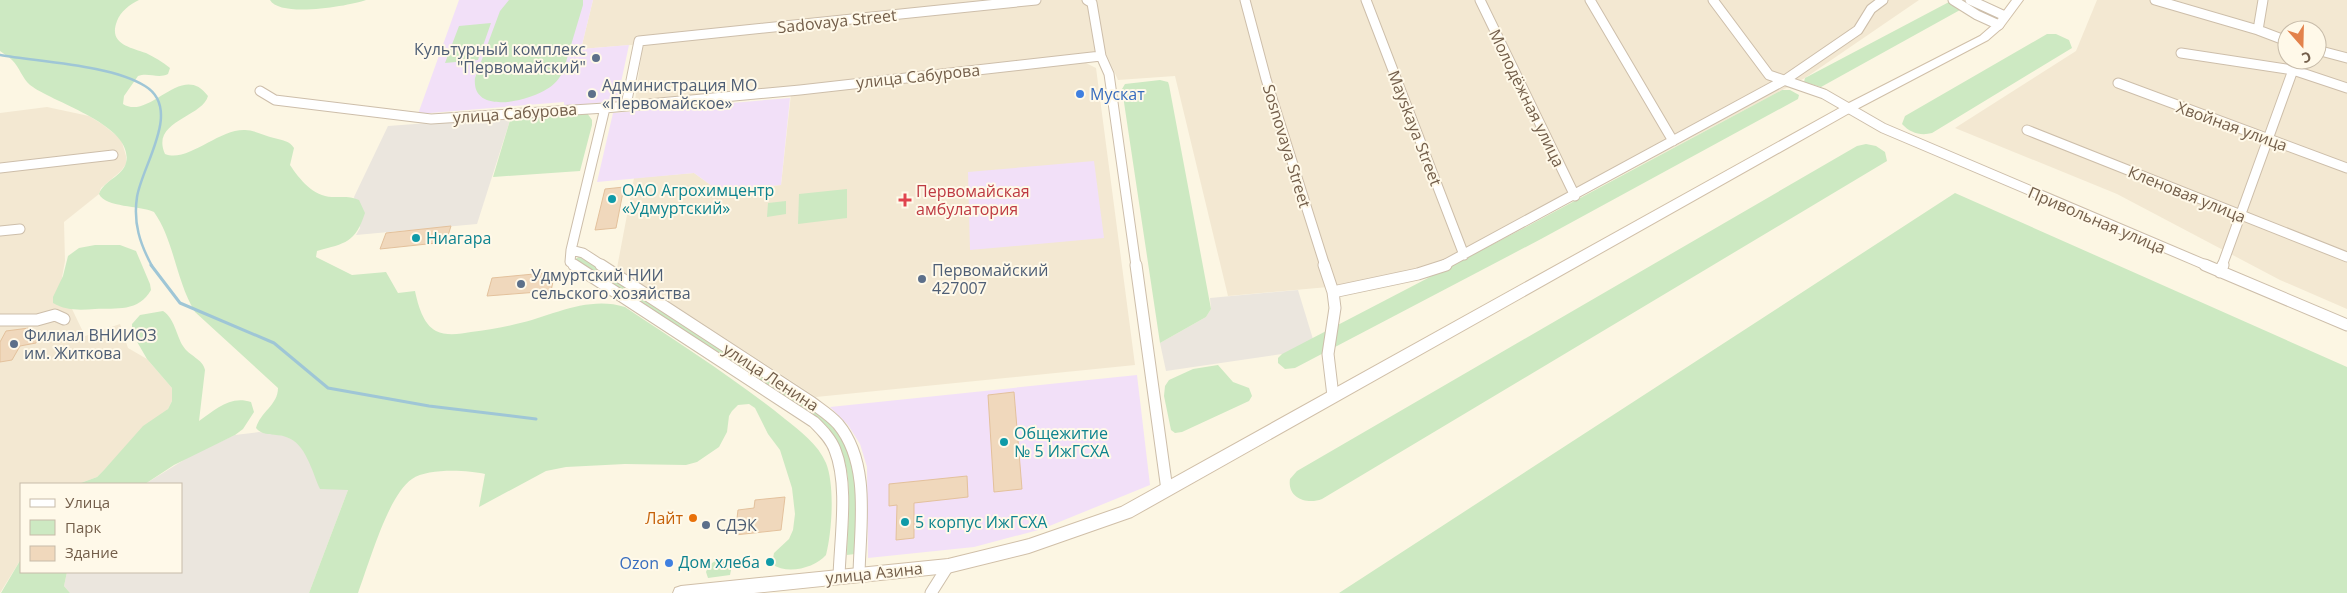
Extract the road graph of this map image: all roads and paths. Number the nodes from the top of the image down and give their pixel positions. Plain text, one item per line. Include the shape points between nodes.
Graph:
1 (1036, 0) edge
2 (1087, 0) edge
3 (1245, 0) edge
4 (1366, 0) edge
5 (1480, 0) edge
6 (1590, 0) edge
7 (1725, 0) edge
8 (1883, 0) edge
9 (1953, 0) edge
10 (1970, 0) edge
11 (2018, 0) edge
12 (2155, 0) edge
13 (2262, 0) edge
14 (1715, 3) edge
15 (2002, 20) junction
16 (2258, 30) junction
17 (2277, 37) edge
18 (2181, 53) dead end
19 (2327, 53) edge
20 (1101, 56) junction
21 (2347, 58) edge
22 (2277, 68) edge
23 (2293, 70) joint
24 (1784, 80) junction
25 (2118, 83) dead end
26 (2347, 88) edge
27 (260, 91) dead end
28 (626, 106) junction
29 (605, 108) junction
30 (1849, 108) junction
31 (2027, 130) dead end
32 (2267, 138) junction
33 (1672, 141) junction
34 (112, 155) dead end
35 (0, 168) edge
36 (2347, 168) edge
37 (1575, 196) junction
38 (2241, 215) junction
39 (20, 229) dead end
40 (0, 231) edge
41 (571, 250) junction
42 (1464, 255) junction
43 (2347, 257) edge
44 (2220, 272) junction
45 (1355, 287) junction
46 (1333, 292) junction
47 (1334, 308) junction
48 (64, 319) dead end
49 (1, 321) edge
50 (2347, 325) edge
51 (1333, 396) junction
52 (1167, 490) junction
53 (948, 566) junction
54 (859, 574) junction
55 (839, 576) junction
56 (681, 593) edge
57 (931, 593) edge

1 - 28 street, Sadovaya Street via 638,41
2 - 20 street via 1092,3
3 - 46 street, Sosnovaya Street
4 - 42 street, Mayskaya Street
5 - 37 street, Молодёжная улица
6 - 33 street
7 - 14 street
8 - 24 street via 1871,9 1858,30
9 - 15 street via 1977,15
10 - 15 street
11 - 15 street, улица Азина
12 - 16 street
13 - 16 street
14 - 24 street, Привольная улица via 1764,71
15 - 30 street, улица Азина via 1984,38
16 - 17 street
18 - 22 street
19 - 21 street
20 - 28 street, улица Сабурова
20 - 52 street via 1109,74
23 - 26 street
23 - 32 street
24 - 30 street, Привольная улица via 1824,94
24 - 33 street
25 - 32 street, Хвойная улица
27 - 29 street, улица Сабурова via 275,100 415,118
28 - 29 street, улица Сабурова
29 - 41 street
30 - 44 street, Привольная улица via 1883,128
30 - 51 street, улица Азина
31 - 38 street, Кленовая улица
32 - 36 street, Хвойная улица
32 - 38 street
33 - 37 street
34 - 35 street
37 - 42 street
38 - 43 street, Кленовая улица
38 - 44 street
39 - 40 street
41 - 54 street, улица Ленина via 583,253 811,402 840,426 851,444 860,476
41 - 55 street, улица Ленина via 570,262 799,412 827,434 836,450 840,476
42 - 45 street via 1432,270
44 - 50 street, Привольная улица
45 - 46 street
45 - 47 street
46 - 47 street, Sosnovaya Street
47 - 51 street, Sosnovaya Street via 1328,354
48 - 49 street via 55,315 37,320
51 - 52 street, улица Азина
52 - 53 street, улица Азина via 1126,512 1029,546
53 - 54 street, улица Азина
53 - 57 street
54 - 55 street, улица Азина
55 - 56 street, улица Азина

